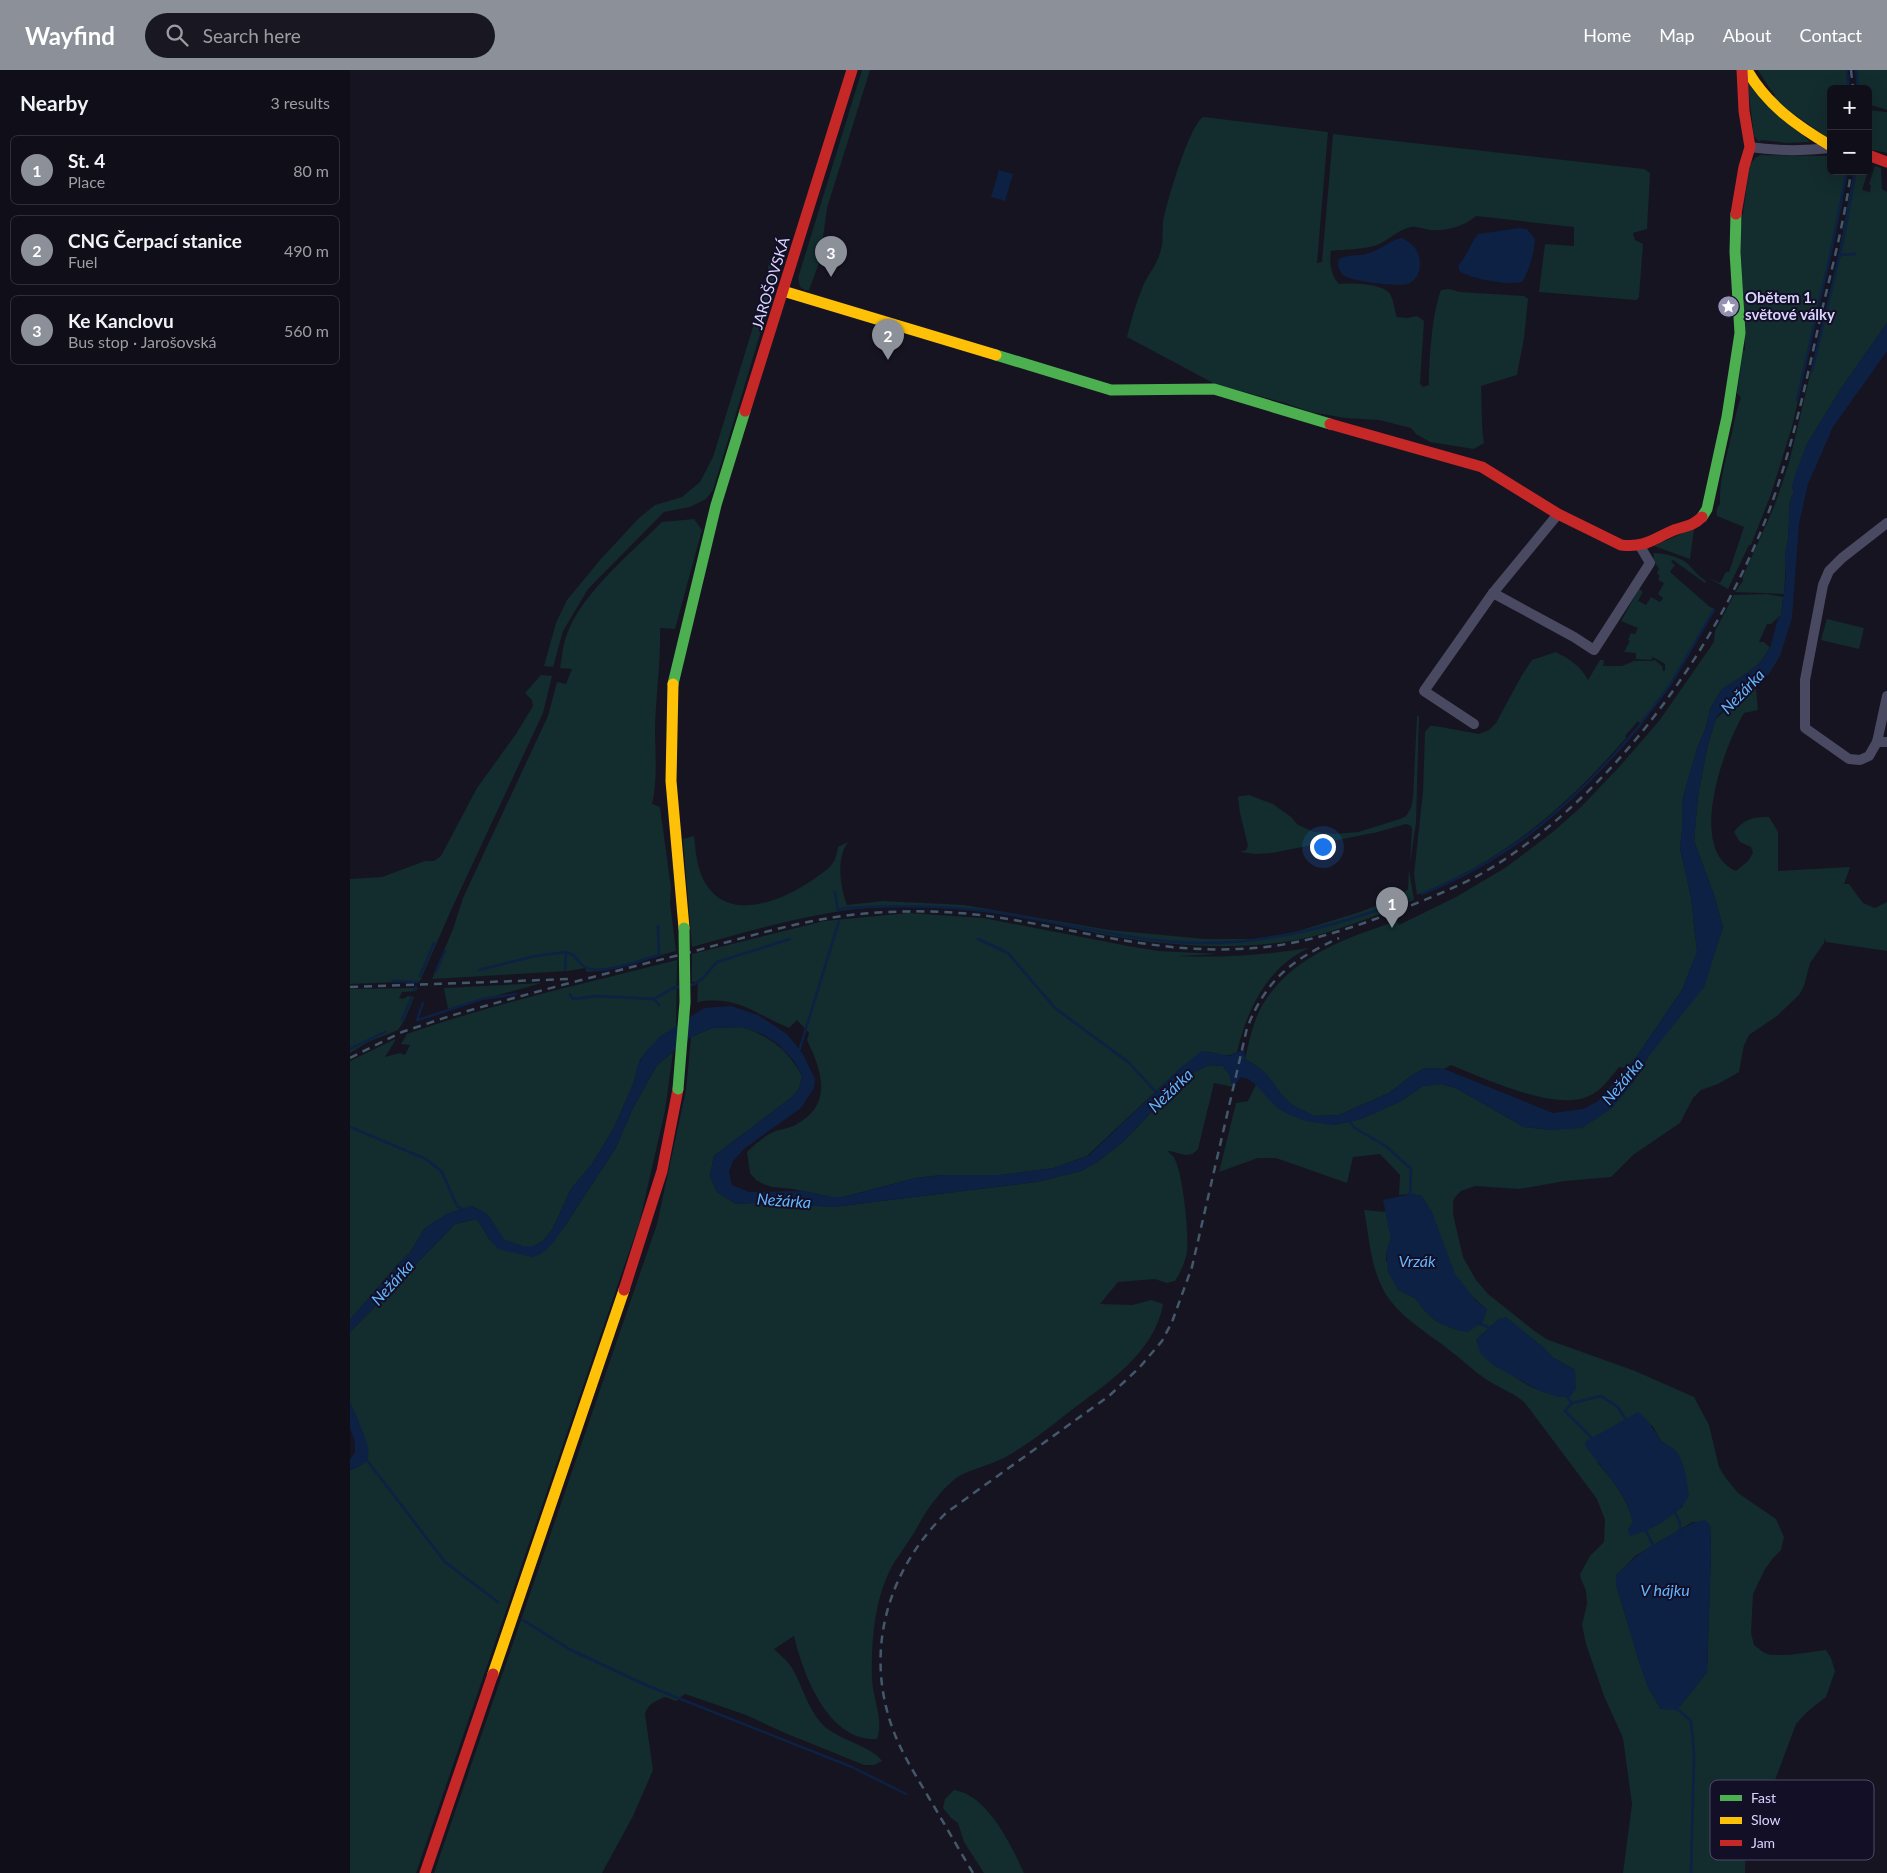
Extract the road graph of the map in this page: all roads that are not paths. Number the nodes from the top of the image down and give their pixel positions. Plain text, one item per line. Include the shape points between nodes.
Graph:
1 (852, 70) edge
2 (1742, 70) edge
3 (1747, 70) edge
4 (1827, 145) edge
5 (1750, 147) junction
6 (1827, 148) edge
7 (1872, 156) edge
8 (1887, 162) edge
9 (783, 291) junction
10 (1558, 514) junction
11 (1887, 523) edge
12 (1640, 546) junction
13 (1493, 593) junction
14 (1887, 696) edge
15 (1474, 724) dead end
16 (1882, 742) edge
17 (425, 1873) edge

1 - 9 main road, JAROŠOVSKÁ
2 - 5 main road
3 - 4 main road via 1782,114
5 - 6 street via 1810,151
5 - 12 main road via 1736,222 1740,333 1727,417 1707,509 1695,524
7 - 8 main road
9 - 10 main road via 1111,390 1214,388 1292,414 1482,467
9 - 17 main road, JAROŠOVSKÁ, bridge via 716,505 674,686 671,781 684,928 685,1002 678,1089 662,1171
10 - 12 main road via 1621,545
10 - 13 street
11 - 16 street via 1829,572 1819,600 1805,680 1806,728 1850,759 1860,760 1869,756
12 - 13 street via 1650,563 1594,650
13 - 15 street via 1424,691
14 - 16 street

